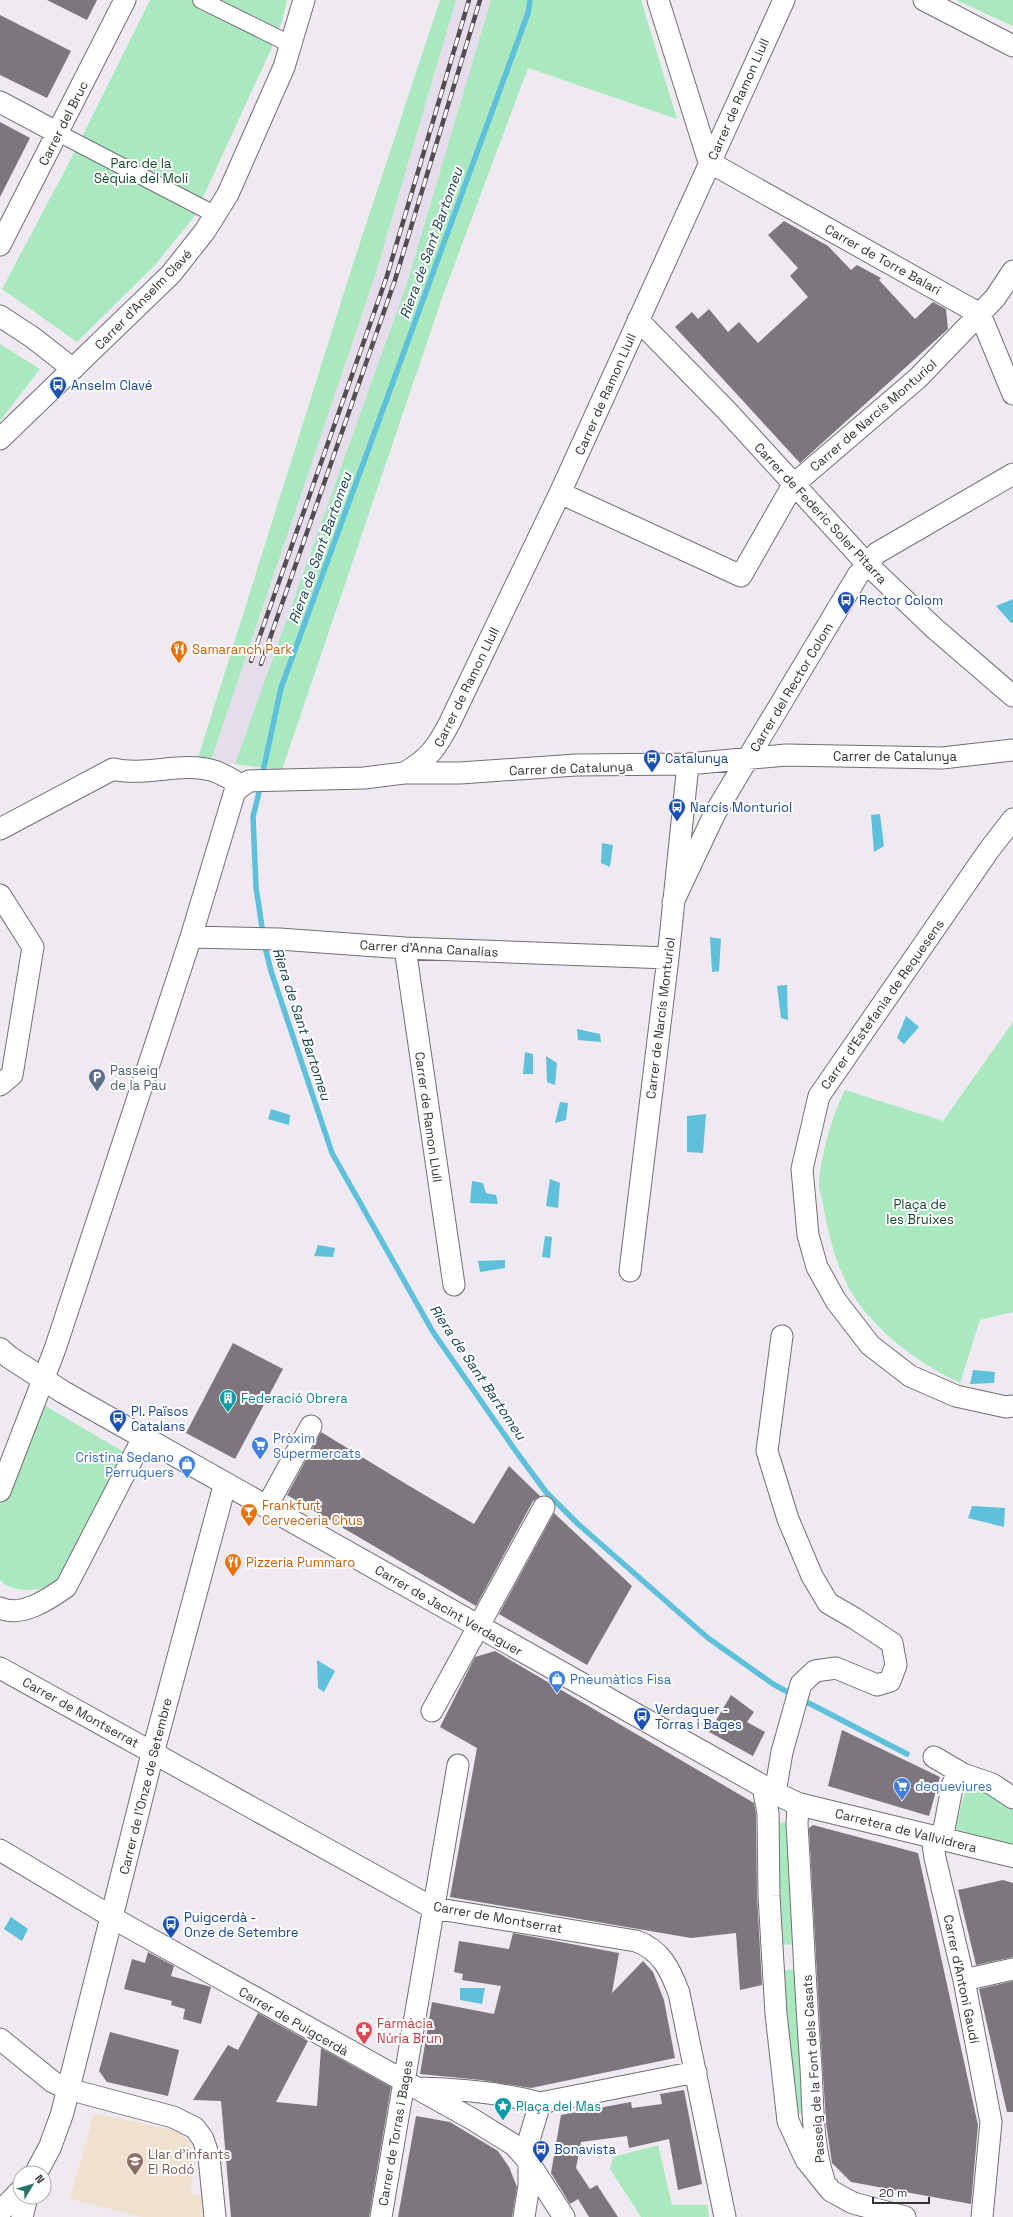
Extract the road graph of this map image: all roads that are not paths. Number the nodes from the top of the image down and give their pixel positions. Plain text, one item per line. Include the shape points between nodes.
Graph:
1 (125, 0) edge
2 (201, 0) edge
3 (304, 0) edge
4 (658, 0) edge
5 (784, 0) edge
6 (924, 0) edge
7 (292, 44) junction
8 (1013, 46) edge
9 (0, 102) edge
10 (58, 132) junction
11 (709, 162) junction
12 (216, 215) junction
13 (0, 245) edge
14 (1013, 271) edge
15 (980, 314) junction
16 (0, 316) edge
17 (638, 320) junction
18 (73, 370) junction
19 (1013, 394) edge
20 (0, 439) edge
21 (1013, 474) edge
22 (793, 485) junction
23 (560, 493) junction
24 (867, 564) junction
25 (1013, 696) edge
26 (1013, 750) edge
27 (748, 759) junction
28 (688, 764) junction
29 (404, 773) junction
30 (245, 783) junction
31 (1013, 819) edge
32 (0, 829) edge
33 (0, 894) edge
34 (673, 902) junction
35 (191, 937) junction
36 (405, 948) junction
37 (668, 958) junction
38 (0, 1085) edge
39 (630, 1271) dead end
40 (454, 1285) dead end
41 (782, 1336) dead end
42 (0, 1349) edge
43 (44, 1381) junction
44 (1013, 1406) edge
45 (311, 1426) dead end
46 (144, 1436) junction
47 (225, 1484) junction
48 (0, 1491) edge
49 (267, 1506) junction
50 (544, 1507) dead end
51 (0, 1608) edge
52 (478, 1626) junction
53 (0, 1668) edge
54 (432, 1710) dead end
55 (153, 1752) junction
56 (934, 1757) dead end
57 (458, 1765) dead end
58 (963, 1774) junction
59 (769, 1790) junction
60 (1013, 1798) edge
61 (798, 1804) junction
62 (937, 1838) junction
63 (0, 1850) edge
64 (1013, 1856) edge
65 (433, 1908) junction
66 (112, 1917) junction
67 (804, 1954) junction
68 (773, 1955) junction
69 (1013, 1968) edge
70 (964, 1980) junction
71 (0, 2039) edge
72 (696, 2072) junction
73 (410, 2085) junction
74 (68, 2089) junction
75 (540, 2103) junction
76 (788, 2121) junction
77 (815, 2127) junction
78 (528, 2161) junction
79 (40, 2165) edge
80 (825, 2184) junction
81 (12, 2200) edge
82 (25, 2205) edge
83 (0, 2212) edge
84 (22, 2217) edge
85 (215, 2217) edge
86 (380, 2217) edge
87 (524, 2217) edge
88 (564, 2217) edge
89 (725, 2217) edge
90 (905, 2217) edge
91 (982, 2217) edge

1 - 10 street, Carrer del Bruc
2 - 7 street
3 - 7 street, Carrer d'Anselm Clavé
4 - 11 street
5 - 11 street, Carrer de Ramon Llull
6 - 8 street
7 - 12 street, Carrer d'Anselm Clavé via 242,163
9 - 10 street
10 - 12 street
10 - 13 street, Carrer del Bruc
11 - 15 street, Carrer de Torre Balarí
11 - 17 street, Carrer de Ramon Llull
12 - 18 street, Carrer d'Anselm Clavé via 171,274
14 - 15 street, Carrer de Narcís Monturiol via 1005,286
15 - 19 street
15 - 22 street, Carrer de Narcís Monturiol via 918,378
16 - 18 street via 32,337
17 - 22 street, Carrer de Federic Soler Pitarra via 727,411
17 - 23 street, Carrer de Ramon Llull
18 - 20 street, Carrer d'Anselm Clavé
21 - 24 street, Carrer del Rector Colom via 877,553
22 - 23 street via 741,576
22 - 24 street, Carrer de Federic Soler Pitarra
23 - 29 street, Carrer de Ramon Llull via 440,741 420,765
24 - 25 street, Carrer de Federic Soler Pitarra via 934,628
24 - 27 street, Carrer del Rector Colom
26 - 27 street, Carrer de Catalunya via 942,758 786,755
27 - 28 street, Carrer de Catalunya
27 - 34 street, Carrer del Rector Colom via 715,813
28 - 29 street, Carrer de Catalunya
28 - 34 street, Carrer de Narcís Monturiol
29 - 30 street, Carrer de Catalunya via 364,778
30 - 32 street via 213,771 186,768 129,773 113,769
30 - 35 street via 235,791
31 - 44 street, Carrer d'Estefania de Requesens via 819,1096 802,1169 808,1235 818,1267 836,1301 870,1345 910,1376 956,1396 1006,1407
33 - 38 street via 33,948 12,1075
34 - 37 street, Carrer de Narcís Monturiol
35 - 36 street, Carrer d'Anna Canalias via 279,939
35 - 43 street
36 - 37 street, Carrer d'Anna Canalias
36 - 40 street, Carrer de Ramon Llull
37 - 39 street, Carrer de Narcís Monturiol
41 - 59 street via 768,1451 788,1519 812,1576 828,1603 892,1643 896,1665 890,1681 877,1685 836,1668 815,1671 801,1684
42 - 43 main road, Carrer de Jacint Verdaguer
43 - 46 main road, Carrer de Jacint Verdaguer
43 - 48 street
45 - 49 street
46 - 47 main road, Carrer de Jacint Verdaguer
46 - 51 street via 66,1587 44,1604 8,1612
47 - 49 main road, Carrer de Jacint Verdaguer
47 - 55 main road, Carrer de l'Onze de Setembre
49 - 52 main road, Carrer de Jacint Verdaguer
50 - 52 street
52 - 54 street
52 - 59 main road, Carrer de Jacint Verdaguer
53 - 55 street, Carrer de Montserrat
55 - 65 street, Carrer de Montserrat
55 - 66 main road, Carrer de l'Onze de Setembre
56 - 58 street
57 - 65 street, Carrer de Torras i Bages
58 - 60 street via 992,1784
58 - 62 street, Carrer d'Antoni Gaudí via 953,1783
59 - 61 main road, Carrer de Jacint Verdaguer
59 - 68 street, Passeig de la Font dels Casats via 768,1854
61 - 62 main road, Carretera de Vallvidrera
61 - 67 street, Passeig de la Font dels Casats
62 - 64 main road, Carretera de Vallvidrera
62 - 70 street, Carrer d'Antoni Gaudí via 935,1858
63 - 66 street, Carrer de Puigcerdà
65 - 72 street, Carrer de Montserrat via 636,1941 653,1949 666,1965 679,1993
65 - 73 street, Carrer de Torras i Bages
66 - 73 street, Carrer de Puigcerdà
66 - 74 main road, Carrer de l'Onze de Setembre
67 - 68 street
67 - 77 street, Passeig de la Font dels Casats
68 - 76 street, Passeig de la Font dels Casats via 776,2014
69 - 70 street
70 - 91 street, Carrer d'Antoni Gaudí via 991,2122
71 - 74 street via 53,2082
72 - 75 street
72 - 89 street, Carrer de Montserrat
73 - 75 street via 522,2098
73 - 78 street, Carrer de Puigcerdà via 514,2145
73 - 86 street, Carrer de Torras i Bages
74 - 79 main road, Carrer de l'Onze de Setembre via 50,2147
74 - 85 street via 173,2117 195,2128 203,2139 209,2157
75 - 78 street via 529,2140
76 - 77 street via 803,2127
76 - 80 street, Passeig de la Font dels Casats via 806,2160
77 - 80 street, Passeig de la Font dels Casats via 820,2169
78 - 87 street via 529,2185
78 - 88 street, Carrer de Puigcerdà
80 - 90 street, Passeig de la Font dels Casats via 840,2197 853,2203
81 - 83 street
82 - 84 street

